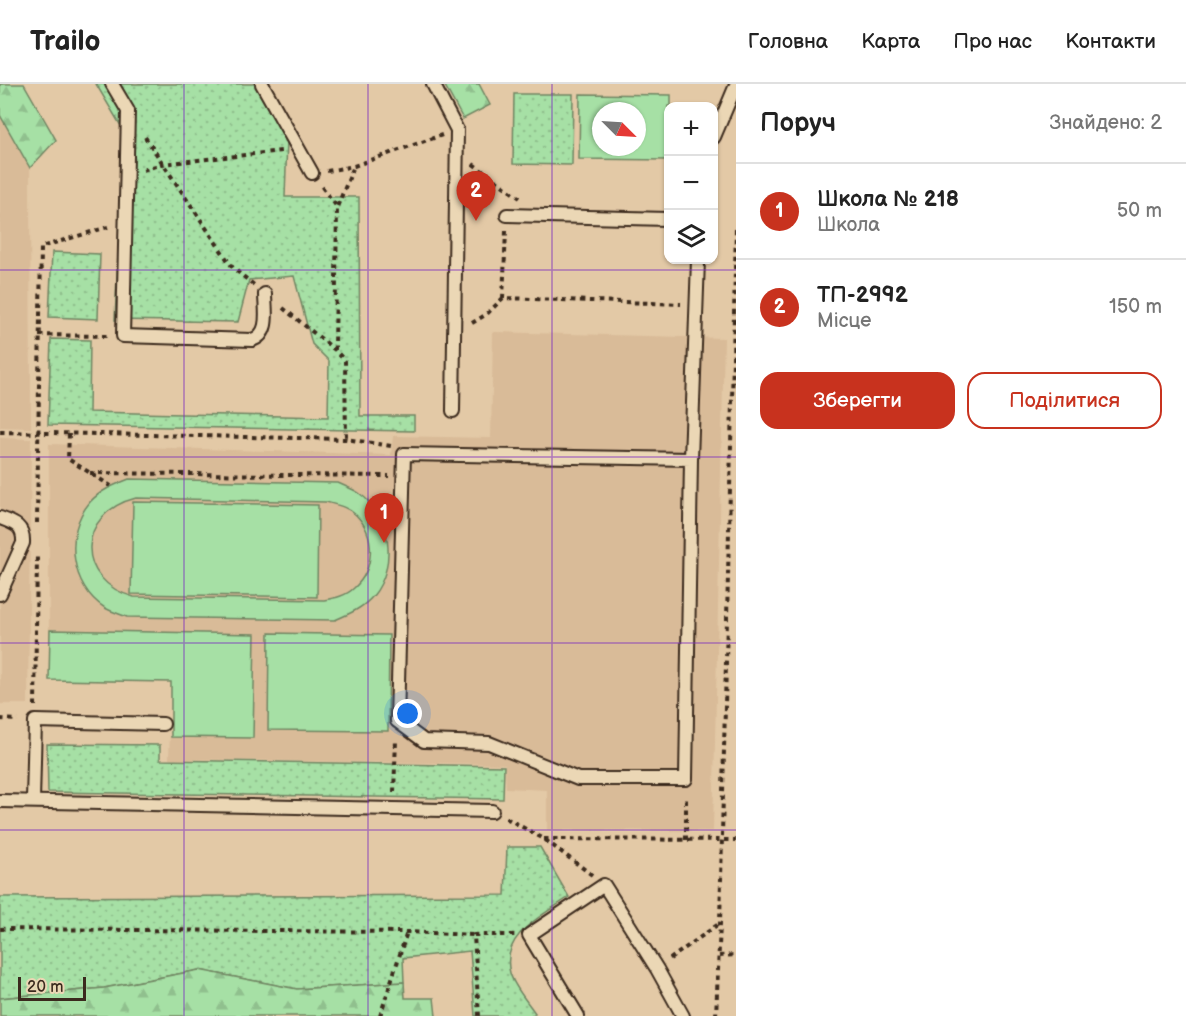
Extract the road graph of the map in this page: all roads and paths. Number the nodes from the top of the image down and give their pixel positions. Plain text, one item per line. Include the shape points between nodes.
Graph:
1 (112, 84) edge
2 (262, 84) edge
3 (433, 84) edge
4 (736, 86) edge
5 (128, 111) junction
6 (718, 127) edge
7 (457, 130) junction
8 (297, 149) junction
9 (457, 151) junction
10 (162, 164) junction
11 (354, 166) junction
12 (312, 173) junction
13 (128, 174) junction
14 (337, 207) junction
15 (507, 215) joint
16 (545, 216) junction
17 (664, 219) edge
18 (126, 221) junction
19 (736, 227) edge
20 (698, 264) edge
21 (265, 294) junction
22 (503, 298) junction
23 (697, 305) junction
24 (454, 329) junction
25 (39, 335) junction
26 (123, 336) junction
27 (335, 350) junction
28 (735, 359) edge
29 (453, 411) dead end
30 (0, 432) edge
31 (38, 433) junction
32 (69, 434) junction
33 (346, 439) junction
34 (404, 454) junction
35 (691, 459) junction
36 (90, 473) junction
37 (403, 476) junction
38 (111, 486) dead end
39 (0, 518) edge
40 (37, 529) dead end
41 (37, 553) dead end
42 (0, 594) edge
43 (35, 721) junction
44 (397, 721) junction
45 (163, 724) dead end
46 (686, 780) junction
47 (0, 801) edge
48 (33, 801) junction
49 (394, 808) junction
50 (492, 811) joint
51 (544, 839) junction
52 (686, 840) junction
53 (722, 840) junction
54 (736, 840) edge
55 (604, 885) junction
56 (720, 923) junction
57 (0, 929) edge
58 (407, 932) junction
59 (474, 935) junction
60 (529, 935) junction
61 (736, 955) edge
62 (719, 956) junction
63 (657, 969) junction
64 (380, 1016) edge
65 (479, 1016) edge
66 (578, 1016) edge
67 (683, 1016) edge
68 (716, 1016) edge

1 - 5 lane
2 - 8 lane
3 - 7 lane
4 - 6 lane
5 - 10 path
5 - 13 lane
7 - 9 lane
7 - 11 path
8 - 10 path
8 - 12 lane
9 - 16 path
9 - 24 lane
10 - 13 path
10 - 21 path via 233,268
11 - 12 path
11 - 14 path
12 - 14 path
13 - 18 lane
14 - 27 path
15 - 16 lane
15 - 22 path
16 - 17 lane
18 - 25 path via 41,247
18 - 26 lane
19 - 28 path
20 - 23 lane
21 - 26 lane via 264,332 260,338
21 - 27 path
22 - 23 path
22 - 24 path via 487,314
23 - 35 lane
24 - 29 lane
25 - 26 path
25 - 31 path
27 - 33 path via 345,361
28 - 53 path
30 - 31 path
31 - 32 path
31 - 40 path
32 - 33 path
32 - 36 path via 68,459
33 - 34 path via 393,446
34 - 35 lane
34 - 37 lane
35 - 46 lane
36 - 37 path
36 - 38 path
37 - 44 lane
39 - 42 lane via 18,525 23,534 23,543
41 - 43 path
43 - 45 lane
43 - 48 lane
44 - 46 lane via 424,741 489,743 578,779
44 - 49 path
46 - 52 path
47 - 48 lane
48 - 49 lane
49 - 50 lane
50 - 51 path
51 - 52 path
51 - 55 path
52 - 53 path
53 - 54 path
53 - 56 path
55 - 60 lane
55 - 63 lane
56 - 62 path
56 - 63 path
57 - 58 path
58 - 59 path
58 - 64 path
59 - 60 path
59 - 65 path
60 - 66 lane
61 - 62 path
62 - 68 path
63 - 67 lane

